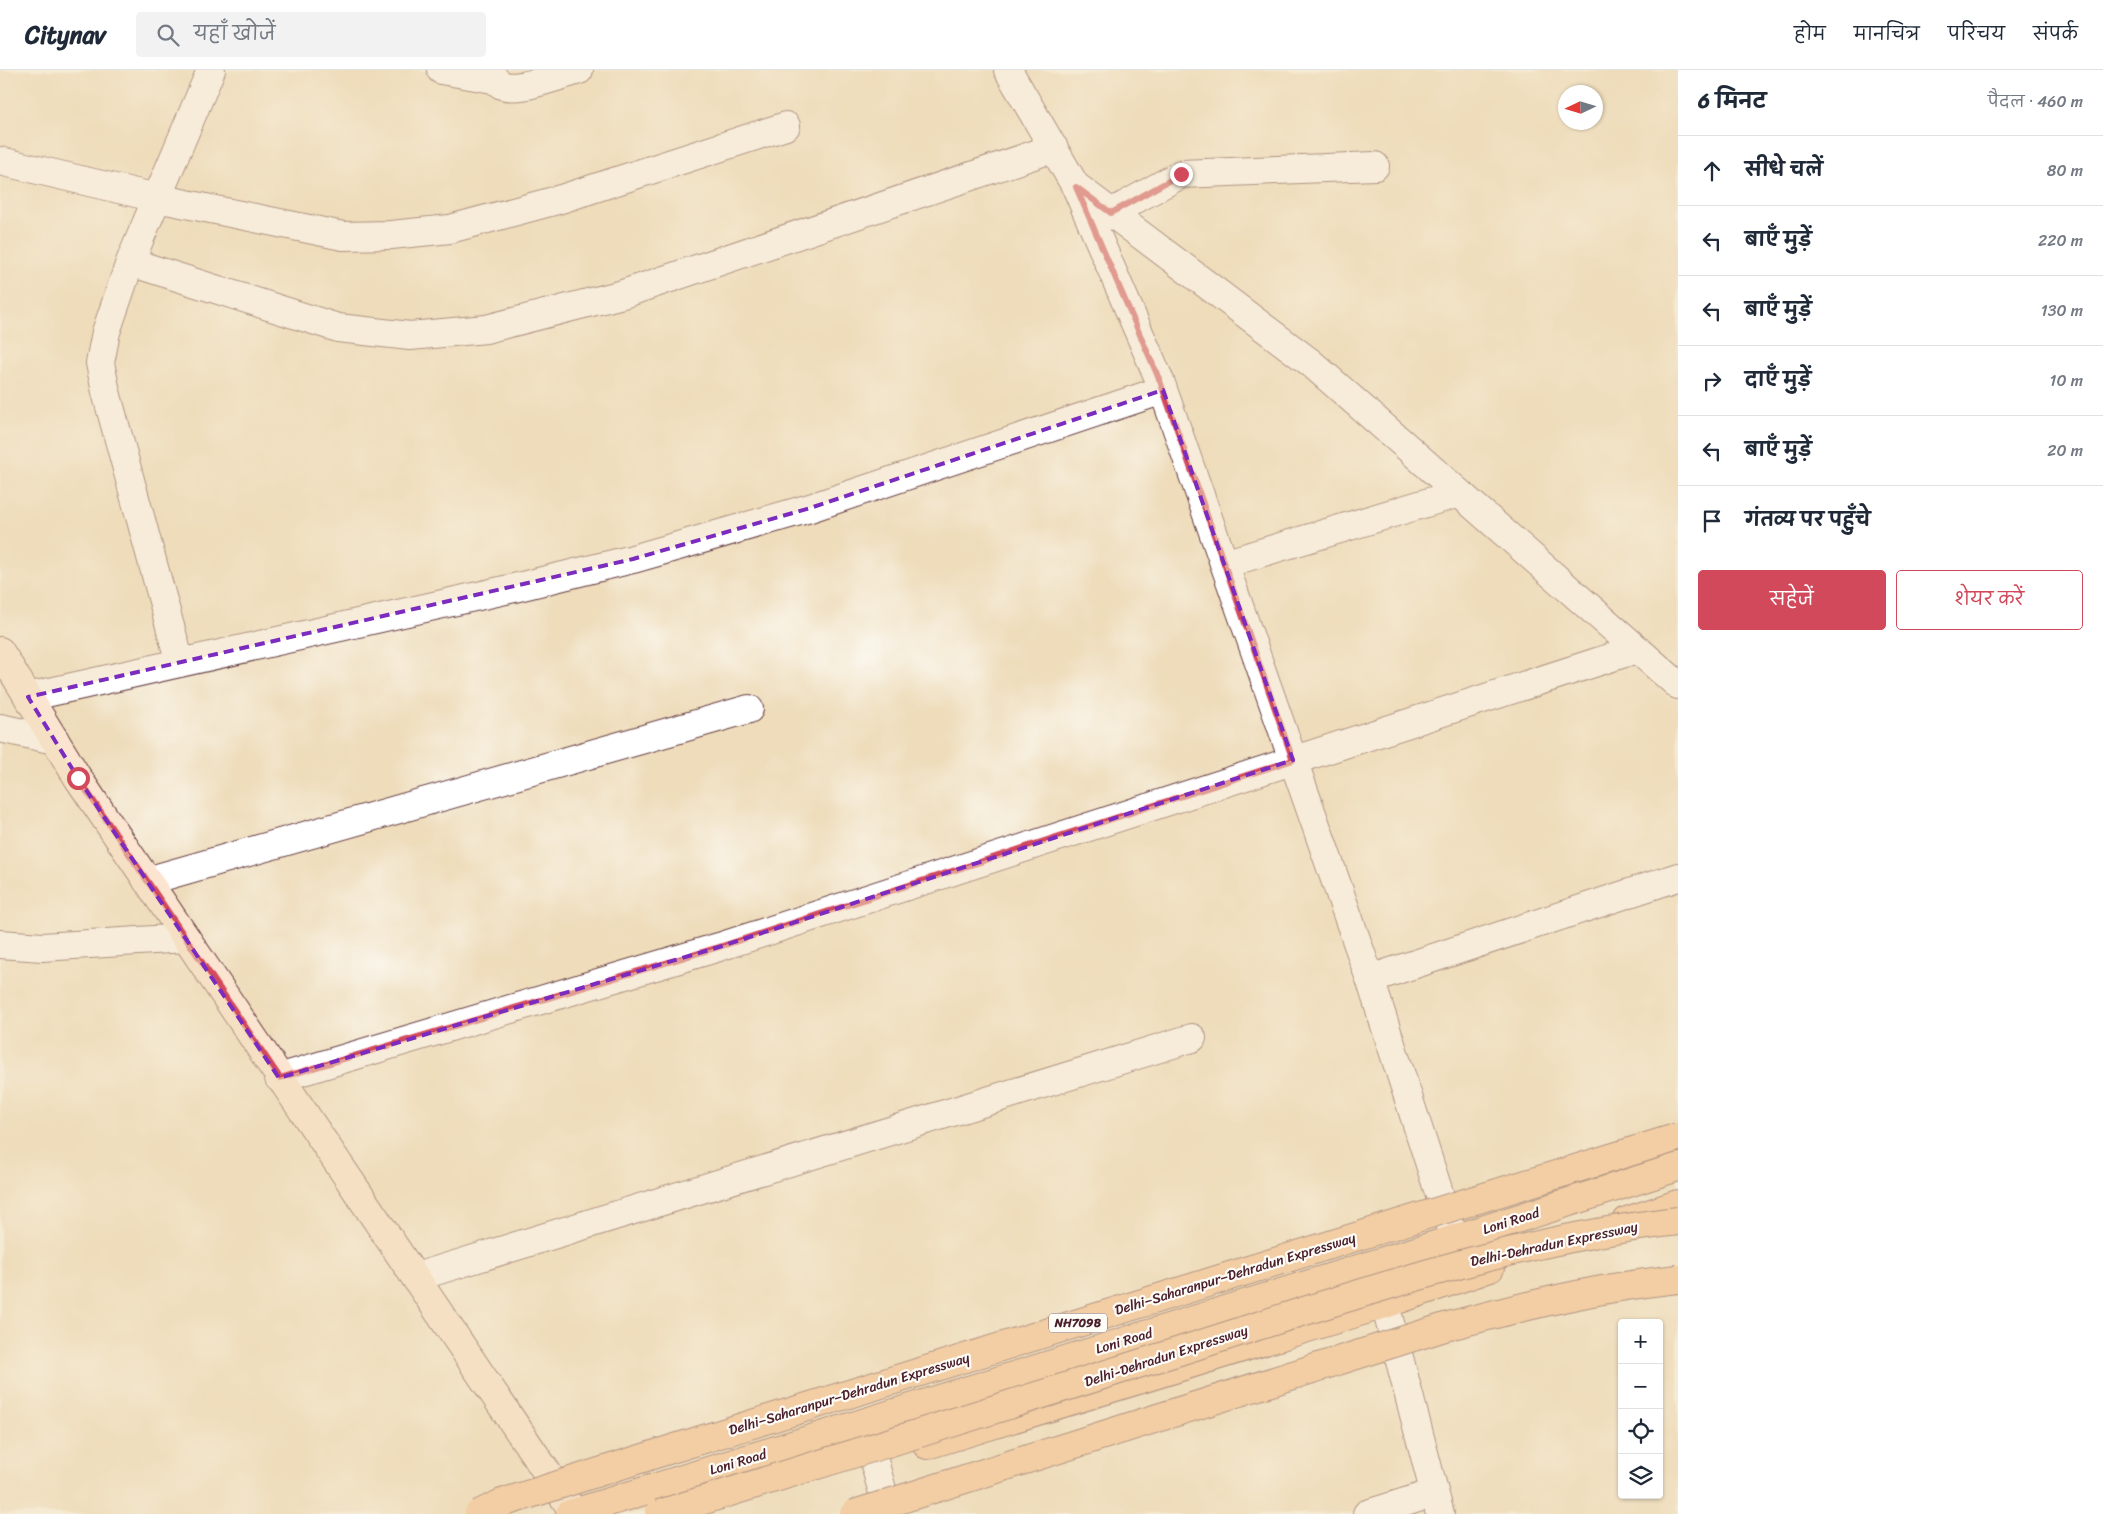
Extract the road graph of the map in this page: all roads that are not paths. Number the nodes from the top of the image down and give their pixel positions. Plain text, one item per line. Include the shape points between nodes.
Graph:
1 (211, 70) edge
2 (441, 70) edge
3 (579, 70) edge
4 (1008, 70) edge
5 (492, 74) edge
6 (786, 126) dead end
7 (1054, 148) junction
8 (0, 161) edge
9 (1375, 166) dead end
10 (1076, 187) junction
11 (157, 198) junction
12 (1111, 213) junction
13 (130, 262) junction
14 (1163, 390) junction
15 (1459, 493) junction
16 (1224, 564) junction
17 (1637, 649) junction
18 (0, 651) edge
19 (180, 663) junction
20 (1678, 685) edge
21 (28, 697) junction
22 (749, 709) dead end
23 (0, 728) edge
24 (55, 740) junction
25 (1293, 760) junction
26 (1678, 877) edge
27 (147, 881) junction
28 (186, 938) junction
29 (0, 944) edge
30 (1370, 979) junction
31 (1192, 1038) dead end
32 (280, 1078) junction
33 (1678, 1137) edge
34 (1678, 1167) edge
35 (1678, 1204) edge
36 (1678, 1221) edge
37 (1454, 1239) junction
38 (416, 1277) junction
39 (1678, 1279) edge
40 (1385, 1304) junction
41 (874, 1461) junction
42 (1437, 1504) edge
43 (479, 1514) edge
44 (574, 1514) edge
45 (659, 1514) edge
46 (702, 1514) edge
47 (854, 1514) edge
48 (889, 1514) edge
49 (1367, 1514) edge

1 - 11 street
2 - 5 street
3 - 5 street via 517,86 503,86
4 - 7 street
6 - 11 street via 561,200 450,229 343,236
7 - 10 street
7 - 13 street via 623,294 486,329 410,336 338,328
8 - 11 street
9 - 12 street via 1181,174
10 - 12 street
10 - 14 street
11 - 13 street
12 - 15 street via 1311,363
13 - 19 street via 106,332 100,363
14 - 16 street
14 - 19 street via 810,508 633,558
15 - 16 street
15 - 17 street
16 - 25 street
17 - 20 street
17 - 25 street
18 - 21 street
19 - 21 street
21 - 24 street
22 - 27 street
23 - 24 street
24 - 27 street
25 - 30 street
25 - 32 street via 719,947
26 - 30 street
27 - 28 street
28 - 29 street via 42,947
28 - 32 street
30 - 37 street
31 - 38 street
32 - 38 street
33 - 43 highway, Delhi–Saharanpur–Dehradun Expressway / NH709B, bridge via 662,1452 502,1503
34 - 37 highway, Loni Road / NH709B
35 - 40 highway
36 - 45 highway, Delhi-Dehradun Expressway, bridge via 1580,1236 1428,1272
37 - 44 highway, Loni Road / NH709B
38 - 44 street
39 - 47 highway, bridge via 1581,1294 1444,1327
40 - 41 highway
40 - 42 street
41 - 46 highway
41 - 48 street
42 - 49 street

